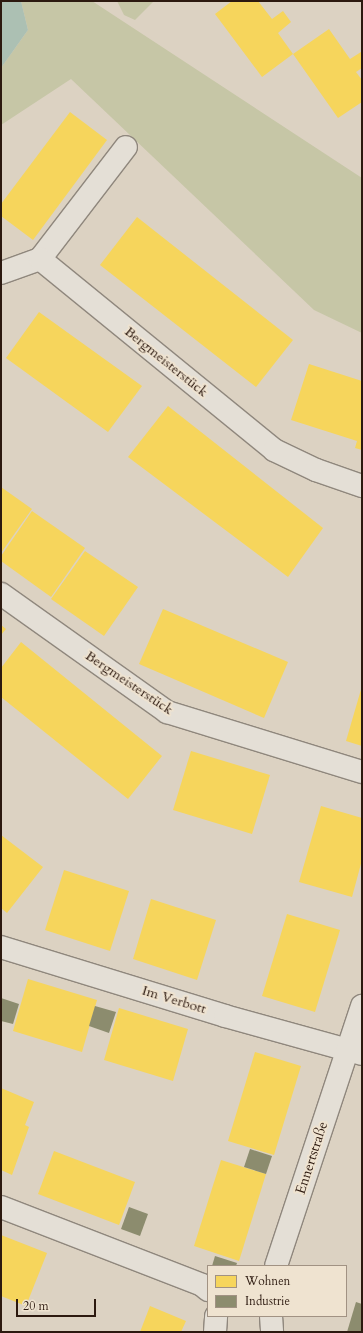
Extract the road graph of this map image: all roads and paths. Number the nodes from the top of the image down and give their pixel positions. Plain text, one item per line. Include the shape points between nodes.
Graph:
1 (126, 147) dead end
2 (40, 259) junction
3 (1, 273) edge
4 (362, 486) edge
5 (1, 594) edge
6 (362, 772) edge
7 (1, 947) edge
8 (362, 1006) edge
9 (355, 1052) edge
10 (1, 1207) edge
11 (276, 1265) edge
12 (207, 1289) edge
13 (216, 1317) edge
14 (271, 1317) edge
15 (215, 1332) edge
16 (272, 1332) edge

1 - 2 street
2 - 3 street
2 - 4 street, Bergmeisterstück via 274,450 316,470
5 - 6 street, Bergmeisterstück via 167,712
7 - 9 street, Im Verbott via 225,1016
8 - 9 street, Ennertstraße
9 - 11 street, Ennertstraße
10 - 12 street via 202,1284
13 - 15 street
14 - 16 street

